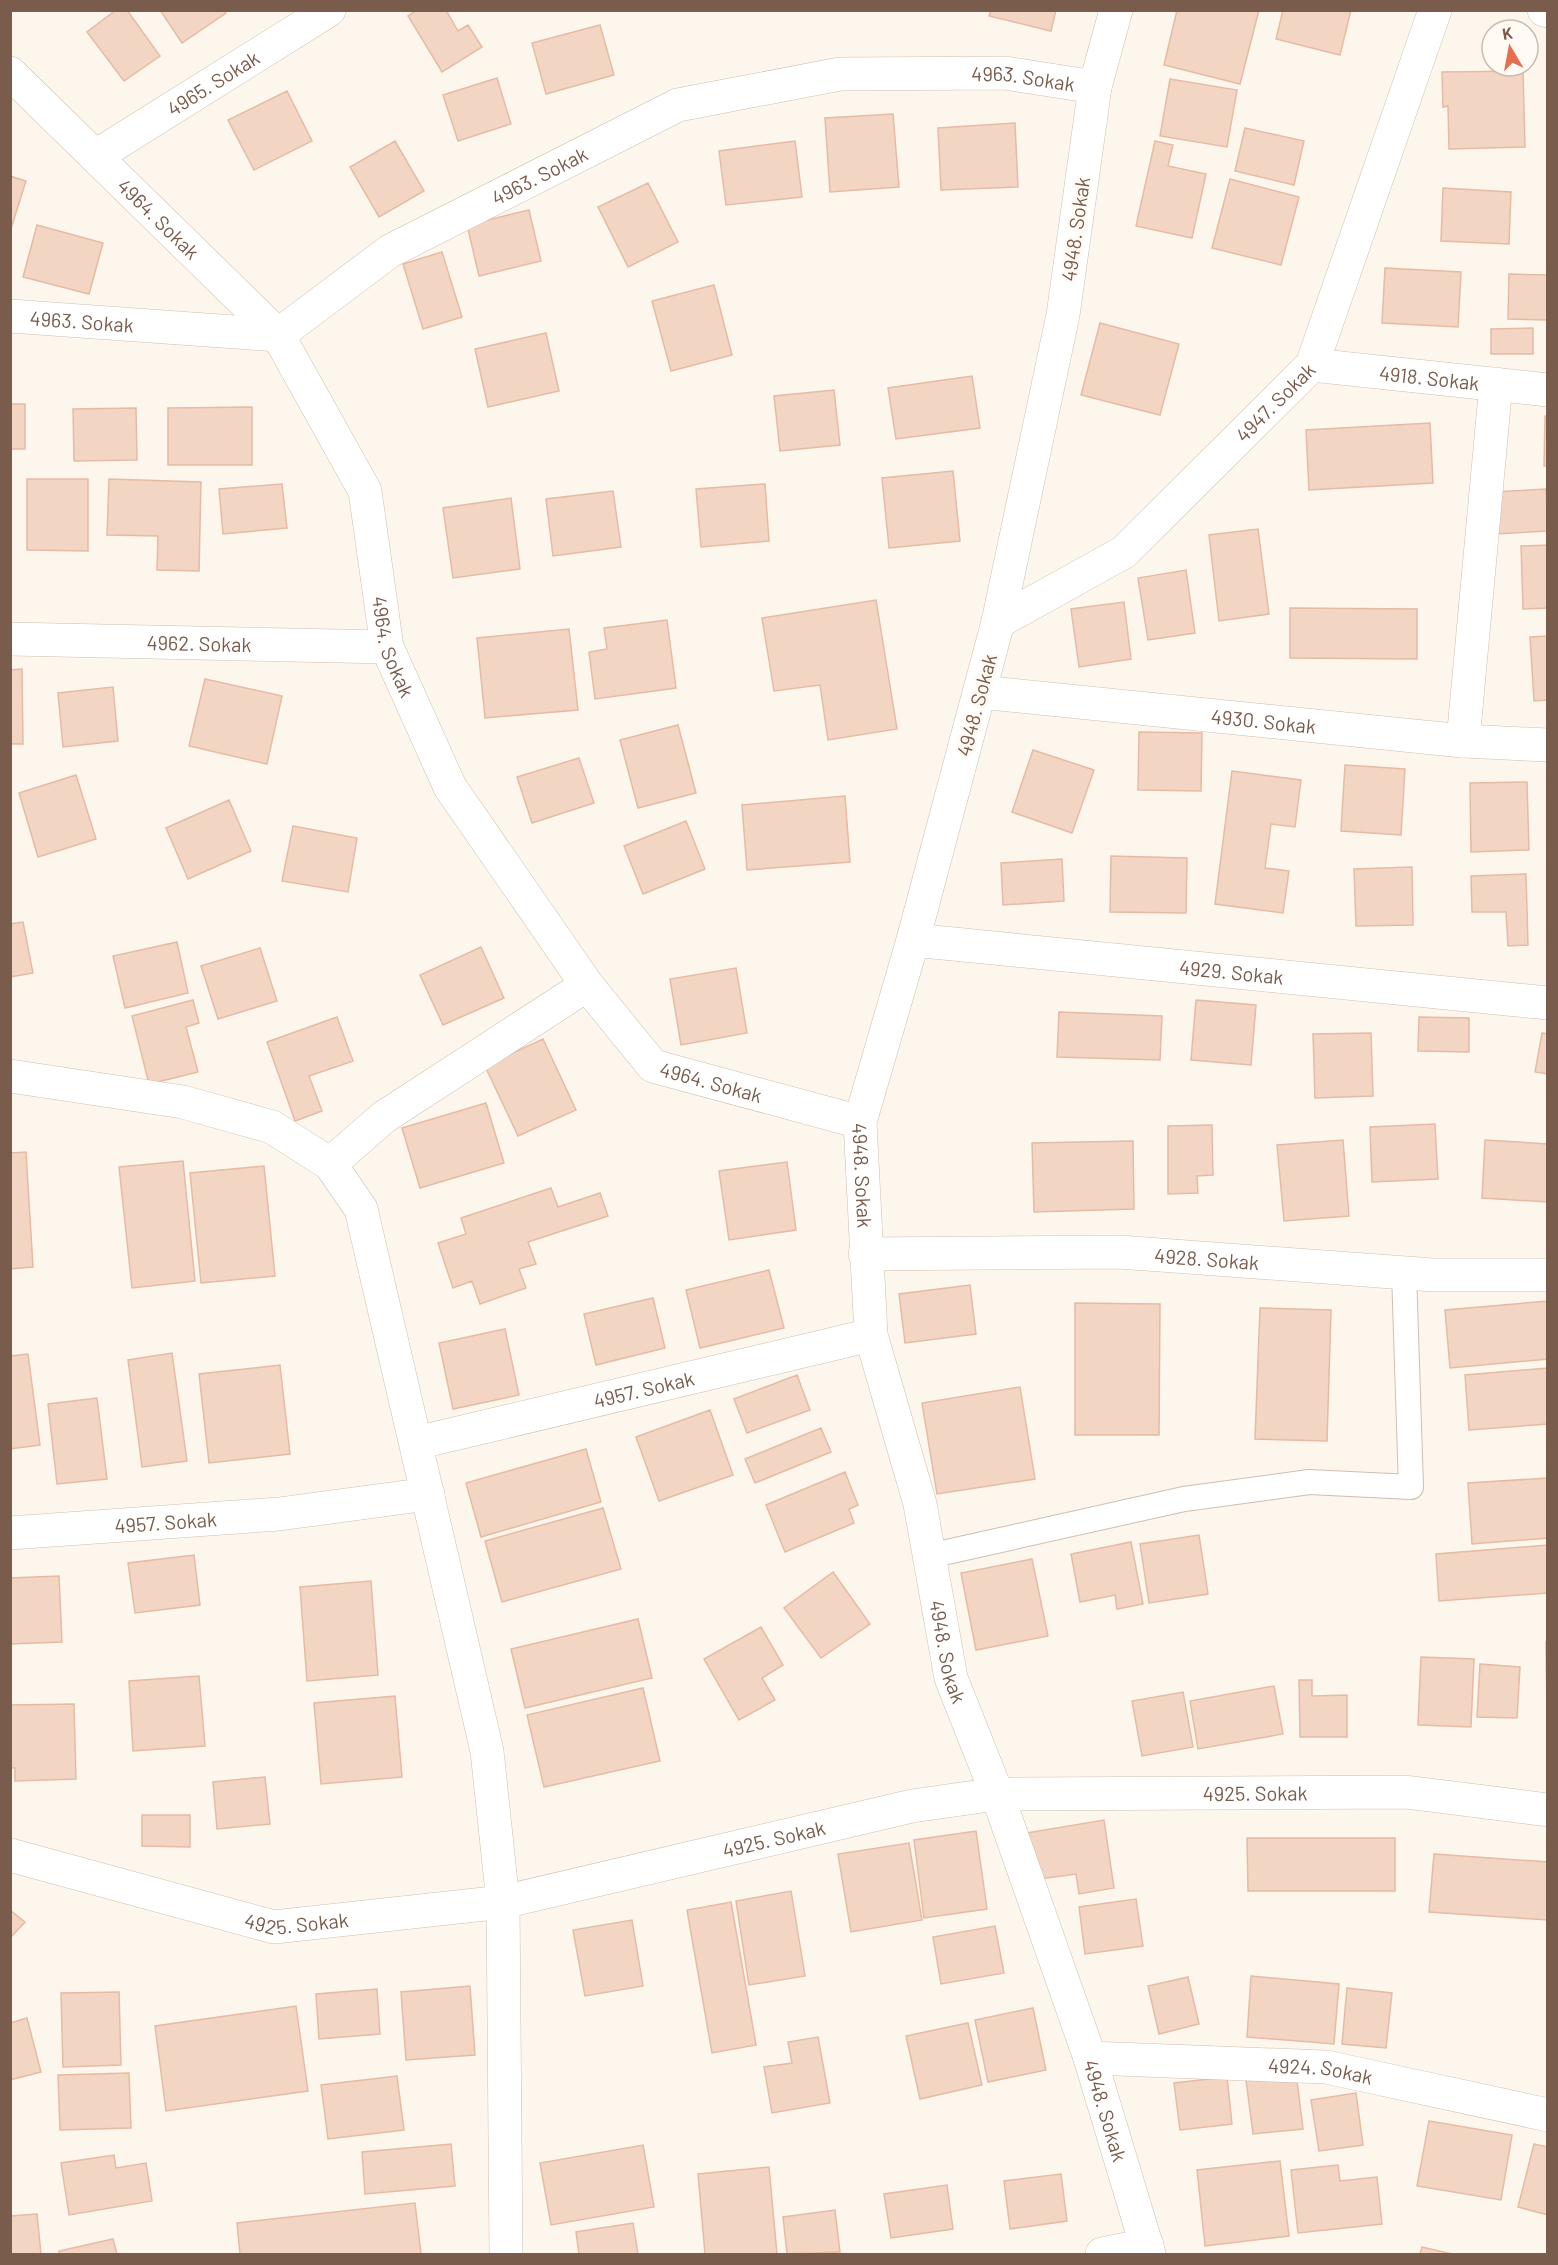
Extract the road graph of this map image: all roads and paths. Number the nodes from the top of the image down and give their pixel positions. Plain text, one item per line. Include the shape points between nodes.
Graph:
1 (329, 10) edge
2 (1116, 10) edge
3 (1435, 10) edge
4 (10, 73) edge
5 (1095, 87) junction
6 (96, 156) junction
7 (10, 316) edge
8 (278, 335) junction
9 (1312, 365) junction
10 (1496, 384) junction
11 (1548, 390) edge
12 (998, 622) junction
13 (10, 639) edge
14 (387, 646) junction
15 (980, 692) junction
16 (1463, 741) junction
17 (1548, 745) edge
18 (914, 939) junction
19 (587, 984) junction
20 (1548, 1003) edge
21 (10, 1076) edge
22 (860, 1122) junction
23 (330, 1164) junction
24 (865, 1254) junction
25 (1404, 1272) junction
26 (1548, 1275) edge
27 (871, 1335) junction
28 (416, 1443) junction
29 (428, 1494) junction
30 (10, 1533) edge
31 (929, 1556) junction
32 (997, 1794) junction
33 (1548, 1810) edge
34 (10, 1855) edge
35 (503, 1902) junction
36 (1090, 2058) junction
37 (1548, 2115) edge
38 (1148, 2250) edge
39 (506, 2254) edge
40 (1102, 2254) edge

1 - 6 street, 4965. Sokak
2 - 5 street, 4948. Sokak
3 - 9 street, 4947. Sokak
4 - 6 street, 4964. Sokak
5 - 8 street, 4963. Sokak via 1005,73 840,74 678,105 390,251
5 - 12 street, 4948. Sokak via 1064,315
6 - 8 street, 4964. Sokak
7 - 8 street, 4963. Sokak
8 - 14 street, 4964. Sokak via 365,491
9 - 10 street, 4918. Sokak
9 - 12 street, 4947. Sokak via 1124,552
10 - 11 street, 4918. Sokak
10 - 16 street
12 - 15 street, 4948. Sokak
13 - 14 street, 4962. Sokak
14 - 19 street, 4964. Sokak via 450,787
15 - 16 street, 4930. Sokak
15 - 18 street, 4948. Sokak
16 - 17 street, 4930. Sokak
18 - 20 street, 4929. Sokak
18 - 22 street, 4948. Sokak
19 - 22 street, 4964. Sokak via 653,1066
19 - 23 street via 384,1117
21 - 23 street via 183,1102 272,1127
22 - 24 street, 4948. Sokak
23 - 28 street via 361,1209
24 - 25 street, 4928. Sokak via 1119,1252
24 - 27 street, 4948. Sokak
25 - 26 street, 4928. Sokak
25 - 31 lane via 1411,1487 1309,1482 1184,1499
27 - 28 street, 4957. Sokak
27 - 31 street, 4948. Sokak via 920,1504
28 - 29 street
29 - 30 street, 4957. Sokak via 279,1515
29 - 35 street via 487,1751
31 - 32 street, 4948. Sokak via 951,1678
32 - 33 street, 4925. Sokak via 1405,1792
32 - 35 street, 4925. Sokak via 912,1806
32 - 36 street, 4948. Sokak
34 - 35 street, 4925. Sokak via 274,1927
35 - 39 street
36 - 37 street, 4924. Sokak via 1326,2067
36 - 38 street, 4948. Sokak
38 - 40 street

